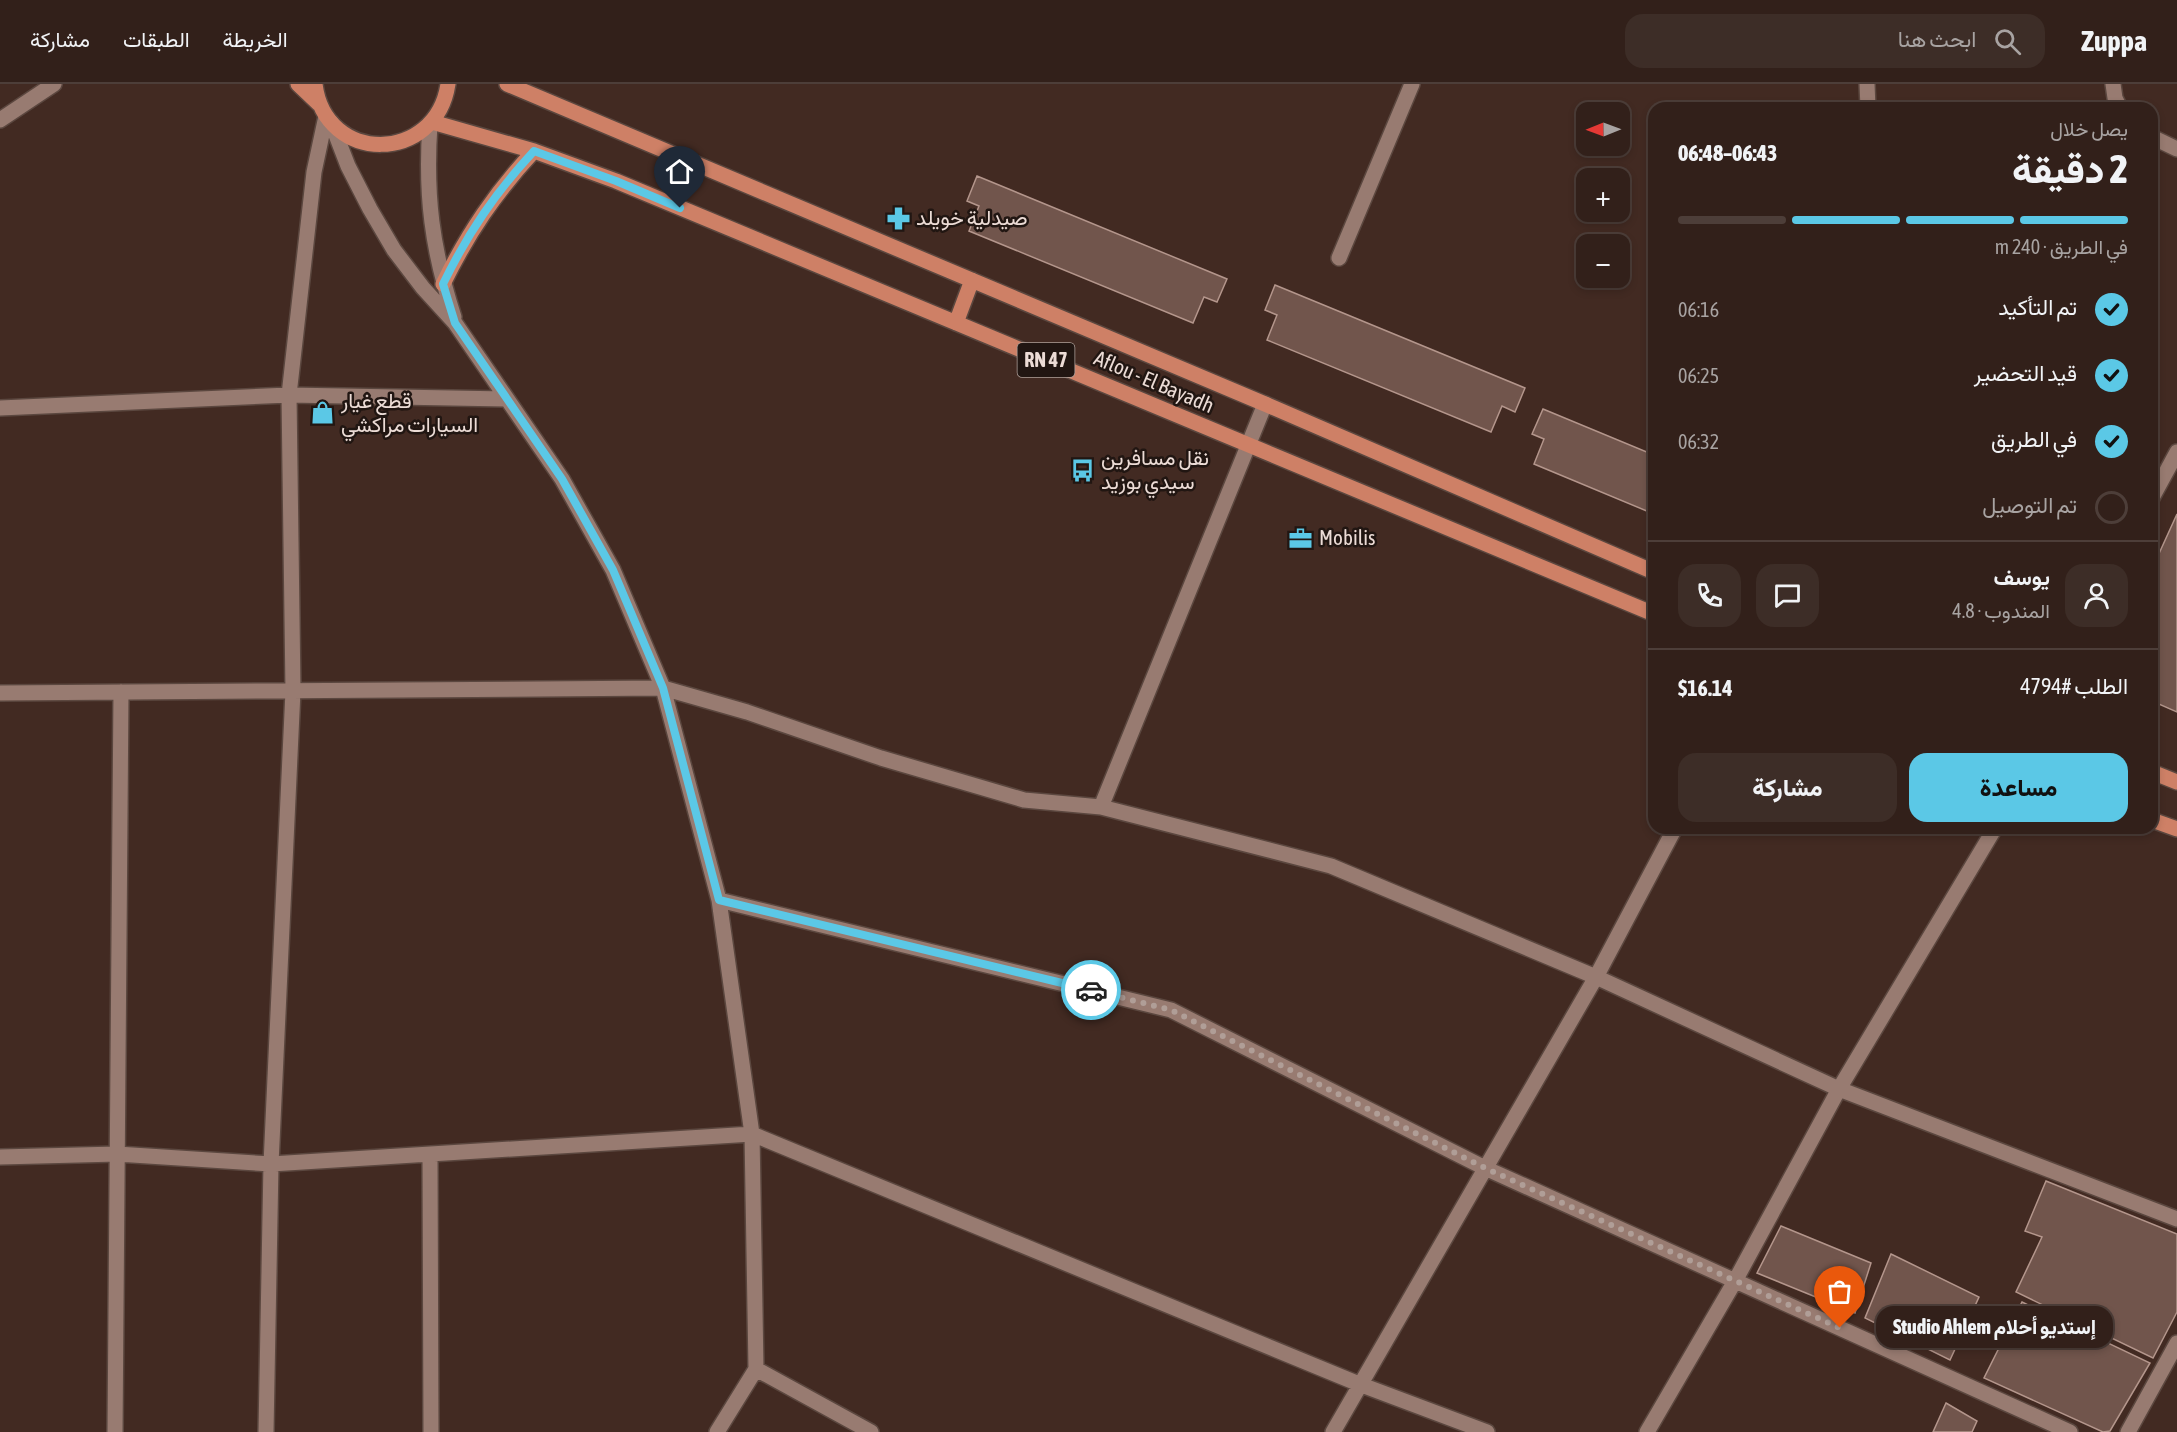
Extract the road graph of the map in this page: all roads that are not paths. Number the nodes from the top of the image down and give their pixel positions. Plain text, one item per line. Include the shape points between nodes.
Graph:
1 (54, 84) edge
2 (298, 84) edge
3 (315, 84) edge
4 (448, 84) edge
5 (507, 84) edge
6 (1412, 84) edge
7 (1867, 84) edge
8 (2113, 84) edge
9 (1868, 102) edge
10 (2117, 102) edge
11 (3, 112) edge
12 (325, 114) junction
13 (431, 123) junction
14 (2158, 140) edge
15 (2177, 149) edge
16 (534, 151) junction
17 (1339, 258) dead end
18 (972, 280) junction
19 (443, 284) junction
20 (455, 323) junction
21 (956, 323) junction
22 (289, 395) junction
23 (506, 399) junction
24 (1265, 404) junction
25 (0, 408) edge
26 (1248, 445) junction
27 (2177, 452) edge
28 (2158, 485) edge
29 (1648, 569) edge
30 (1648, 612) edge
31 (663, 688) junction
32 (293, 691) junction
33 (121, 692) junction
34 (0, 693) edge
35 (2158, 774) edge
36 (2177, 782) edge
37 (1101, 807) junction
38 (2158, 822) edge
39 (2177, 829) edge
40 (1672, 834) edge
41 (1991, 834) edge
42 (719, 900) junction
43 (1596, 977) junction
44 (1839, 1089) junction
45 (752, 1134) junction
46 (117, 1154) junction
47 (430, 1155) junction
48 (0, 1157) edge
49 (271, 1164) junction
50 (1485, 1168) junction
51 (2177, 1219) edge
52 (1735, 1281) junction
53 (2177, 1343) edge
54 (756, 1370) junction
55 (1359, 1384) junction
56 (115, 1432) edge
57 (266, 1432) edge
58 (431, 1432) edge
59 (717, 1432) edge
60 (871, 1432) edge
61 (1333, 1432) edge
62 (1487, 1432) edge
63 (1647, 1432) edge
64 (2070, 1432) edge
65 (2128, 1432) edge

1 - 11 street
2 - 12 main road
3 - 12 main road
4 - 13 main road via 443,105
5 - 18 main road, Aflou - El Bayadh / RN 47
6 - 17 street
7 - 9 street
8 - 10 street
12 - 13 main road via 344,134 380,146 415,136
12 - 20 street via 348,166 394,250
12 - 22 street
13 - 16 main road, Aflou - El Bayadh / RN 47
13 - 19 street via 429,205
14 - 15 street
16 - 19 main road via 482,213
16 - 21 main road, Aflou - El Bayadh / RN 47 via 616,181
18 - 21 main road
18 - 24 main road, Aflou - El Bayadh / RN 47
19 - 20 street
20 - 23 street
21 - 26 main road, Aflou - El Bayadh / RN 47
22 - 23 street
22 - 25 street
22 - 32 street
23 - 31 street via 562,479 613,570
24 - 26 street
24 - 29 main road, Aflou - El Bayadh / RN 47
26 - 30 main road, Aflou - El Bayadh / RN 47
26 - 37 street
27 - 28 street
31 - 32 street
31 - 37 street via 1024,800
31 - 42 street
32 - 33 street
32 - 49 street
33 - 34 street
33 - 46 street
35 - 36 main road
37 - 43 street via 1331,866
38 - 39 main road
40 - 43 street
41 - 44 street
42 - 45 street
42 - 50 street via 1171,1010
43 - 44 street
43 - 50 street
44 - 51 street
44 - 52 street
45 - 47 street
45 - 54 street
45 - 55 street
46 - 48 street
46 - 49 street
46 - 56 street
47 - 49 street
47 - 58 street
49 - 57 street
50 - 52 street
50 - 55 street
52 - 63 street
52 - 64 street
53 - 65 street
54 - 59 street
54 - 60 street
55 - 61 street
55 - 62 street

